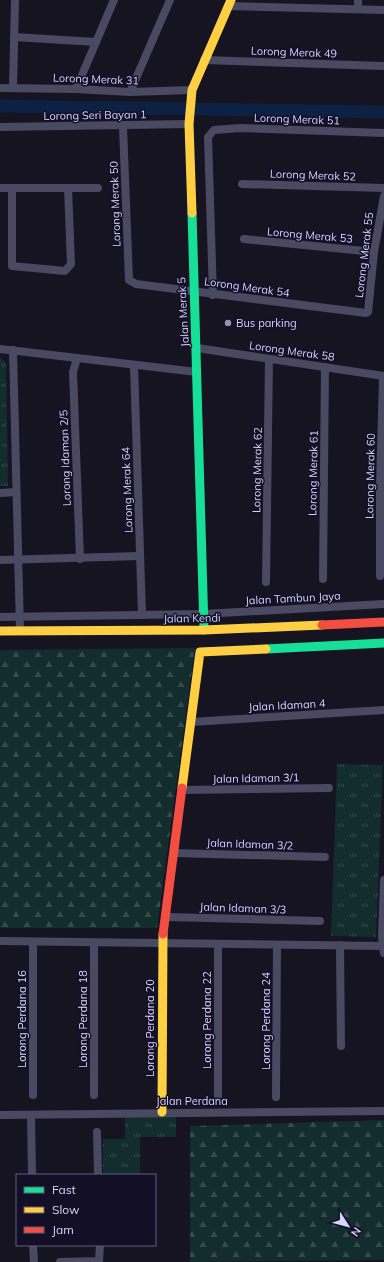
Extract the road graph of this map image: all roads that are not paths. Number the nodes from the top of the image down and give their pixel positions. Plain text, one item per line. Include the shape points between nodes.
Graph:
1 (15, 0) edge
2 (114, 0) edge
3 (170, 0) edge
4 (358, 0) edge
5 (230, 3) edge
6 (358, 9) junction
7 (384, 10) edge
8 (14, 37) junction
9 (96, 42) junction
10 (204, 60) junction
11 (384, 66) edge
12 (0, 88) edge
13 (13, 88) junction
14 (76, 89) junction
15 (192, 90) junction
16 (130, 92) junction
17 (190, 121) junction
18 (0, 127) edge
19 (123, 127) junction
20 (384, 133) edge
21 (242, 184) dead end
22 (0, 188) edge
23 (12, 188) junction
24 (68, 188) junction
25 (98, 188) dead end
26 (384, 188) edge
27 (384, 196) edge
28 (244, 239) dead end
29 (374, 252) junction
30 (129, 280) joint
31 (194, 290) junction
32 (213, 295) junction
33 (364, 314) joint
34 (197, 348) junction
35 (0, 349) edge
36 (13, 350) junction
37 (77, 358) junction
38 (269, 359) junction
39 (134, 365) junction
40 (325, 367) junction
41 (197, 372) junction
42 (384, 376) edge
43 (16, 492) junction
44 (0, 493) edge
45 (140, 556) junction
46 (80, 559) junction
47 (0, 560) edge
48 (18, 560) junction
49 (380, 576) dead end
50 (323, 579) dead end
51 (266, 582) dead end
52 (384, 604) edge
53 (203, 614) junction
54 (142, 615) junction
55 (0, 617) edge
56 (19, 617) junction
57 (384, 622) edge
58 (20, 630) junction
59 (204, 630) junction
60 (0, 631) edge
61 (384, 643) edge
62 (384, 710) edge
63 (191, 722) junction
64 (329, 788) dead end
65 (182, 790) junction
66 (174, 853) junction
67 (325, 857) dead end
68 (384, 880) edge
69 (166, 917) junction
70 (320, 921) dead end
71 (0, 941) edge
72 (33, 942) junction
73 (94, 943) junction
74 (162, 943) junction
75 (218, 944) junction
76 (277, 945) junction
77 (340, 945) junction
78 (383, 949) edge
79 (341, 1046) dead end
80 (94, 1094) dead end
81 (34, 1095) dead end
82 (218, 1096) dead end
83 (276, 1096) dead end
84 (384, 1111) edge
85 (162, 1112) junction
86 (0, 1115) edge
87 (31, 1115) junction
88 (97, 1132) dead end
89 (32, 1174) edge
90 (98, 1174) edge
91 (33, 1246) edge
92 (100, 1246) edge
93 (34, 1262) edge
94 (60, 1262) edge

1 - 8 street
2 - 9 street
3 - 16 street
4 - 6 street
5 - 6 street
5 - 10 street, Jalan Merak 5
6 - 7 street
8 - 9 street
8 - 13 street
9 - 14 street
10 - 11 street, Lorong Merak 49
10 - 15 street, Jalan Merak 5
12 - 13 street, Lorong Merak 31
13 - 14 street, Lorong Merak 31
14 - 16 street, Lorong Merak 31
15 - 16 street, Lorong Merak 31
15 - 17 street, Jalan Merak 5
17 - 19 street, Lorong Seri Bayan 1
17 - 31 street, Jalan Merak 5
18 - 19 street, Lorong Seri Bayan 1
19 - 30 street, Lorong Merak 50
20 - 32 street, Lorong Merak 51 via 240,128 214,130 210,133 208,137
21 - 26 street, Lorong Merak 52
22 - 23 street
23 - 24 street
23 - 24 street via 12,266 65,272 72,264
24 - 25 street
27 - 29 street, Lorong Merak 55
28 - 29 street, Lorong Merak 53
29 - 33 street, Lorong Merak 55 via 368,312
30 - 31 street, Lorong Merak 54 via 136,284
31 - 32 street, Lorong Merak 54
31 - 34 street, Jalan Merak 5
32 - 33 street, Lorong Merak 54
34 - 38 street, Lorong Merak 58
34 - 41 street, Jalan Merak 5
35 - 36 street
36 - 37 street
36 - 43 street
37 - 39 street
37 - 46 street, Lorong Idaman 2/5 via 73,372
38 - 40 street, Lorong Merak 58
38 - 51 street, Lorong Merak 62
39 - 41 street
39 - 45 street, Lorong Merak 64
40 - 42 street, Lorong Merak 58
40 - 50 street, Lorong Merak 61
41 - 53 street, Jalan Merak 5
42 - 49 street, Lorong Merak 60
43 - 44 street
43 - 48 street
45 - 46 street
45 - 54 street, Lorong Merak 64
46 - 48 street
47 - 48 street
48 - 56 street
52 - 53 street, Jalan Tambun Jaya
53 - 54 street, Jalan Kendi
53 - 59 street, Jalan Merak 5
54 - 56 street, Jalan Kendi
55 - 56 street, Jalan Kendi
56 - 58 street
57 - 59 street, Jalan Kendi
58 - 59 street, Jalan Kendi
58 - 60 street, Jalan Kendi
61 - 63 street, Lorong Perdana 20 via 200,652
62 - 63 street, Jalan Idaman 4
63 - 65 street, Lorong Perdana 20
64 - 65 street, Jalan Idaman 3/1
65 - 66 street, Lorong Perdana 20
66 - 67 street, Jalan Idaman 3/2
66 - 69 street, Lorong Perdana 20
68 - 78 street
69 - 70 street, Jalan Idaman 3/3
69 - 74 street, Lorong Perdana 20
71 - 72 street
72 - 73 street
72 - 81 street, Lorong Perdana 16
73 - 74 street
73 - 80 street, Lorong Perdana 18
74 - 75 street
74 - 85 street, Lorong Perdana 20
75 - 76 street
75 - 82 street, Lorong Perdana 22
76 - 77 street
76 - 83 street, Lorong Perdana 24
77 - 78 street
77 - 79 street
84 - 85 street, Jalan Perdana
85 - 87 street, Jalan Perdana
86 - 87 street, Jalan Perdana
87 - 89 street
88 - 90 street
91 - 93 street
92 - 94 street via 99,1261

